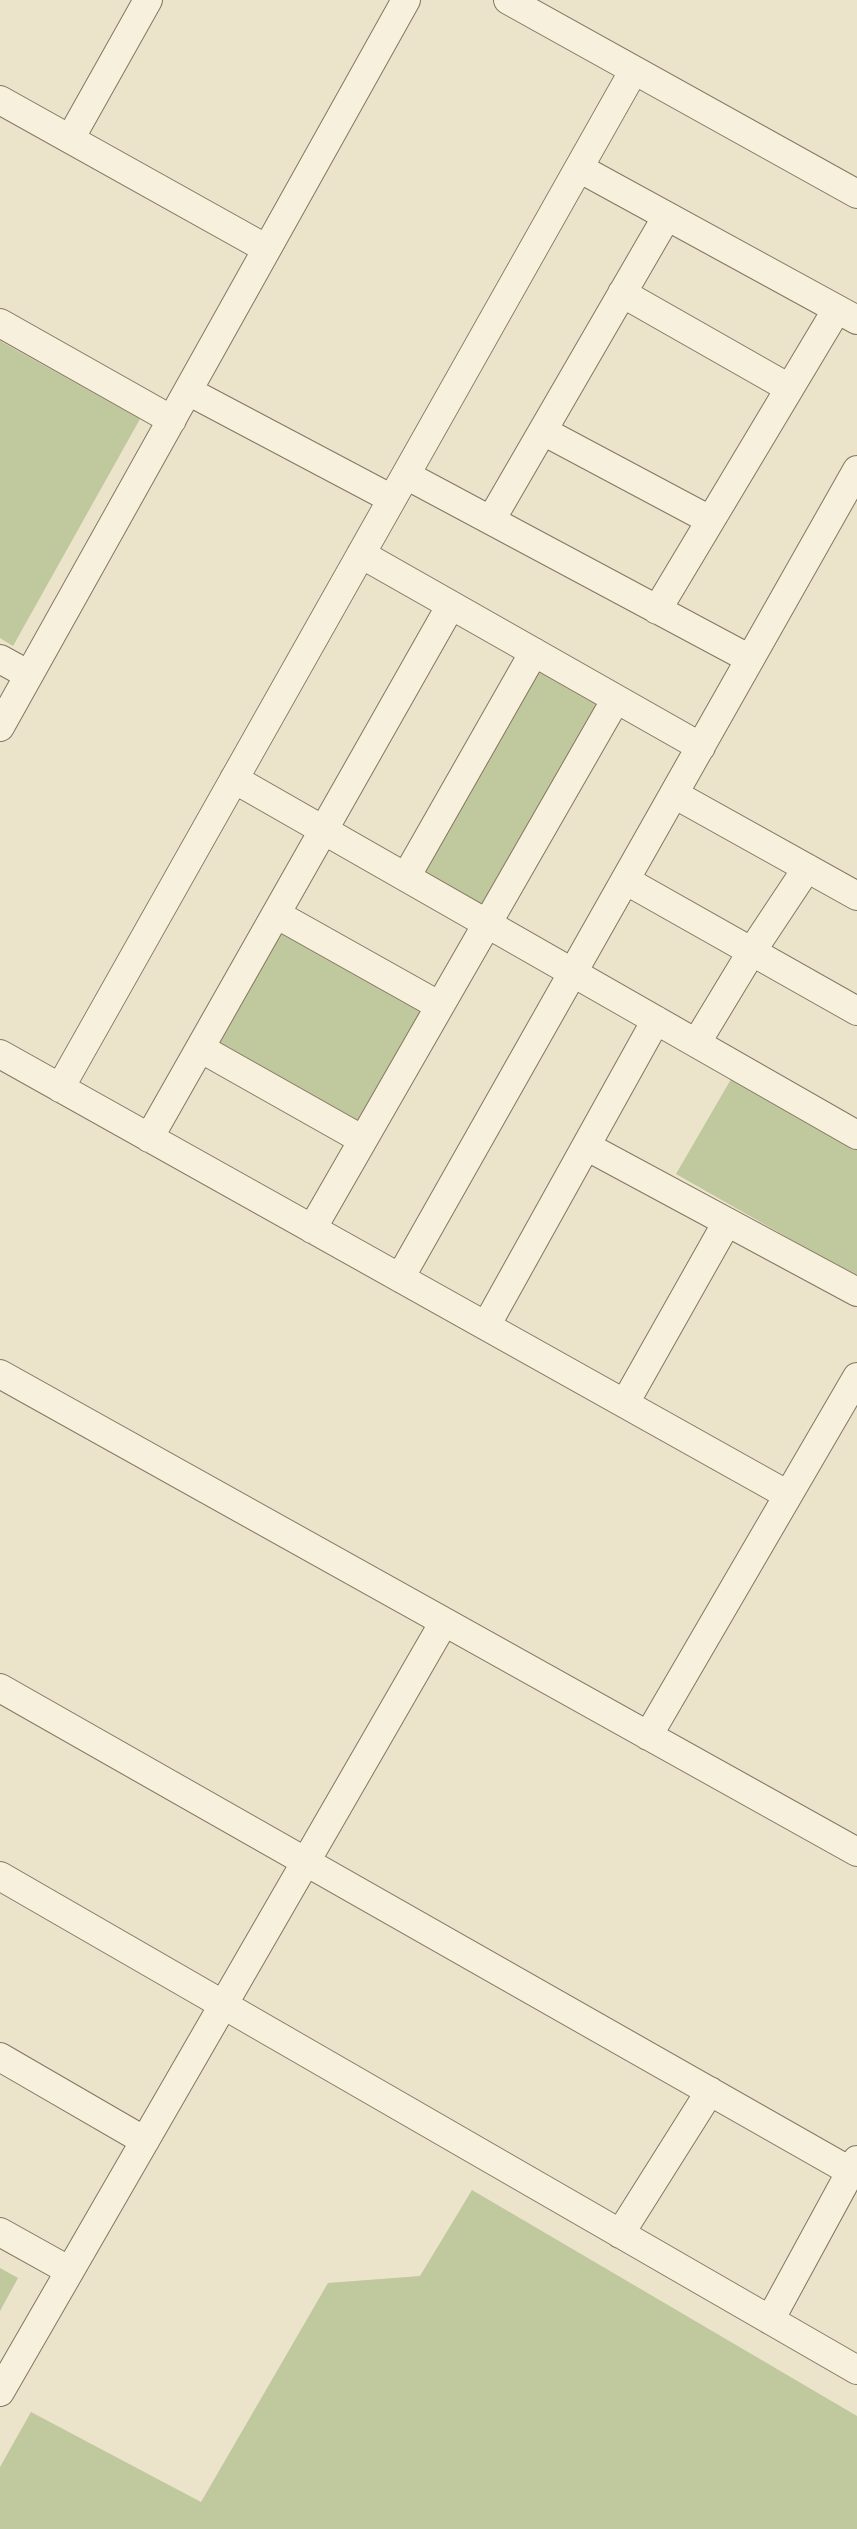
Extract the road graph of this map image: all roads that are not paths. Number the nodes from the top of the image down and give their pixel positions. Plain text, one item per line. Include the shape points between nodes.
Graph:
1 (148, 0) edge
2 (406, 0) edge
3 (508, 0) edge
4 (634, 70) junction
5 (0, 100) edge
6 (70, 139) junction
7 (579, 168) junction
8 (857, 194) edge
9 (667, 216) junction
10 (267, 249) junction
11 (622, 293) junction
12 (847, 314) edge
13 (0, 323) edge
14 (789, 388) junction
15 (188, 391) junction
16 (172, 420) junction
17 (543, 431) junction
18 (857, 470) edge
19 (406, 475) junction
20 (392, 499) junction
21 (491, 520) junction
22 (710, 520) junction
23 (361, 554) junction
24 (451, 605) junction
25 (657, 610) junction
26 (534, 652) junction
27 (0, 659) edge
28 (750, 659) junction
29 (29, 675) junction
30 (616, 699) junction
31 (0, 727) edge
32 (701, 747) junction
33 (234, 779) junction
34 (674, 794) junction
35 (323, 830) junction
36 (807, 868) junction
37 (406, 877) junction
38 (625, 880) junction
39 (857, 896) edge
40 (276, 914) junction
41 (487, 924) junction
42 (752, 951) junction
43 (573, 973) junction
44 (440, 1006) junction
45 (857, 1011) edge
46 (656, 1020) junction
47 (697, 1042) junction
48 (200, 1048) junction
49 (0, 1054) edge
50 (60, 1088) junction
51 (856, 1133) edge
52 (149, 1138) junction
53 (363, 1140) junction
54 (586, 1146) junction
55 (727, 1222) junction
56 (312, 1229) junction
57 (400, 1278) junction
58 (857, 1292) edge
59 (486, 1326) junction
60 (0, 1374) edge
61 (857, 1377) edge
62 (624, 1404) junction
63 (788, 1495) junction
64 (444, 1622) junction
65 (0, 1688) edge
66 (648, 1736) junction
67 (857, 1852) edge
68 (307, 1861) junction
69 (0, 1876) edge
70 (224, 2005) junction
71 (0, 2057) edge
72 (710, 2091) junction
73 (145, 2141) junction
74 (855, 2169) edge
75 (0, 2232) edge
76 (620, 2234) junction
77 (70, 2271) junction
78 (770, 2320) junction
79 (857, 2370) edge
80 (0, 2392) edge

1 - 6 street
2 - 10 street
3 - 4 street
4 - 7 street
4 - 8 street
5 - 6 street
6 - 10 street
7 - 9 street
7 - 19 street
9 - 11 street
9 - 12 street
10 - 15 street
11 - 14 street
11 - 17 street
12 - 14 street
13 - 16 street
14 - 22 street
15 - 16 street
15 - 20 street
16 - 29 street
17 - 21 street
17 - 22 street
18 - 28 street
19 - 20 street
19 - 21 street
20 - 23 street
21 - 25 street
22 - 25 street
23 - 24 street
23 - 33 street
24 - 26 street
24 - 35 street
25 - 28 street
26 - 30 street
26 - 37 street
27 - 29 street
28 - 32 street
29 - 31 street
30 - 32 street
30 - 41 street
32 - 34 street
33 - 35 street
33 - 50 street
34 - 36 street
34 - 38 street
35 - 37 street
35 - 40 street
36 - 39 street
36 - 42 street
37 - 41 street
38 - 42 street
38 - 43 street
40 - 44 street
40 - 48 street
41 - 43 street
41 - 44 street
42 - 45 street
42 - 47 street
43 - 46 street
43 - 57 street
44 - 53 street
46 - 47 street
46 - 54 street
47 - 51 street
48 - 52 street
48 - 53 street
49 - 50 street
50 - 52 street
52 - 56 street
53 - 56 street
54 - 55 street
54 - 59 street
55 - 58 street
55 - 62 street
56 - 57 street
57 - 59 street
59 - 62 street
60 - 64 street
61 - 63 street
62 - 63 street
63 - 66 street
64 - 66 street
64 - 68 street
65 - 68 street
66 - 67 street
68 - 70 street
68 - 72 street
69 - 70 street
70 - 73 street
70 - 76 street
71 - 73 street
72 - 74 street
72 - 76 street
73 - 77 street
74 - 78 street
75 - 77 street
76 - 78 street
77 - 80 street
78 - 79 street

